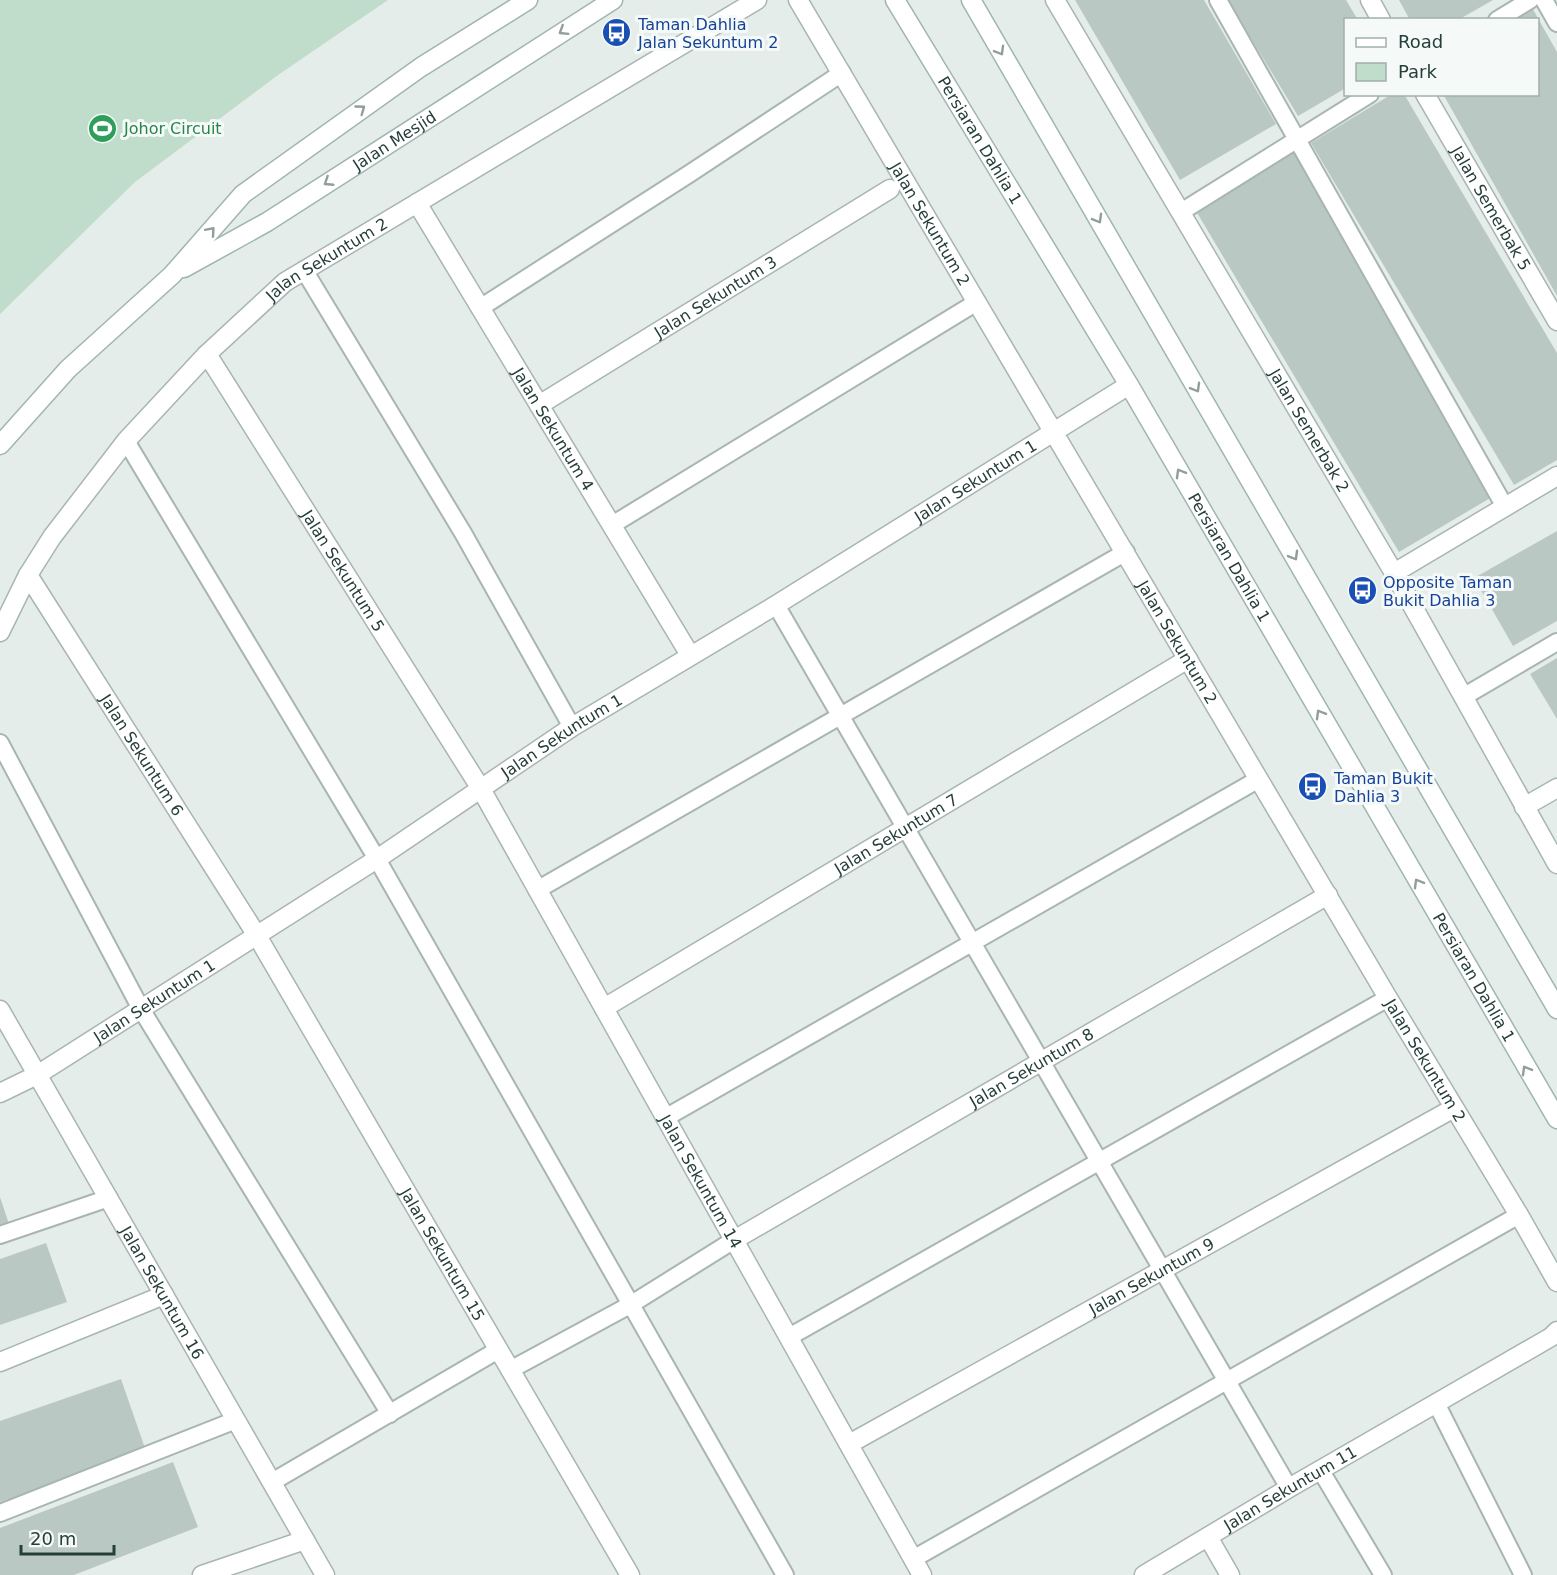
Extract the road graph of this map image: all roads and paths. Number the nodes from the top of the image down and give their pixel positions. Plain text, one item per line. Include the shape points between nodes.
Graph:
1 (528, 0) edge
2 (613, 0) edge
3 (757, 0) edge
4 (798, 0) edge
5 (895, 0) edge
6 (971, 0) edge
7 (1055, 0) edge
8 (1218, 0) edge
9 (1370, 0) edge
10 (1530, 0) edge
11 (1544, 0) edge
12 (1380, 18) edge
13 (1500, 18) edge
14 (1557, 23) edge
15 (842, 73) junction
16 (1367, 96) edge
17 (1426, 96) edge
18 (1297, 140) junction
19 (890, 189) dead end
20 (417, 203) junction
21 (1181, 212) junction
22 (304, 270) junction
23 (172, 275) junction
24 (977, 302) junction
25 (480, 308) junction
26 (1557, 321) edge
27 (207, 354) junction
28 (1129, 385) junction
29 (539, 405) junction
30 (1053, 431) junction
31 (126, 441) junction
32 (0, 445) edge
33 (1557, 476) edge
34 (1505, 507) junction
35 (612, 525) junction
36 (1126, 552) junction
37 (1394, 573) junction
38 (28, 575) junction
39 (776, 605) junction
40 (0, 632) edge
41 (1557, 642) edge
42 (690, 655) junction
43 (1188, 659) junction
44 (1463, 697) junction
45 (840, 716) junction
46 (572, 728) junction
47 (0, 743) edge
48 (1259, 779) junction
49 (1557, 788) edge
50 (481, 789) junction
51 (1524, 807) junction
52 (906, 828) junction
53 (377, 859) junction
54 (1557, 864) edge
55 (537, 890) junction
56 (1328, 895) junction
57 (256, 934) junction
58 (972, 943) junction
59 (1388, 998) junction
60 (604, 1008) junction
61 (1557, 1009) edge
62 (0, 1010) edge
63 (141, 1010) junction
64 (1042, 1062) junction
65 (37, 1075) junction
66 (0, 1093) edge
67 (1454, 1108) junction
68 (665, 1118) junction
69 (1557, 1119) edge
70 (1099, 1161) junction
71 (109, 1198) junction
72 (1519, 1215) junction
73 (0, 1236) edge
74 (734, 1240) junction
75 (1162, 1270) junction
76 (1557, 1282) edge
77 (164, 1295) junction
78 (630, 1305) junction
79 (1557, 1331) edge
80 (789, 1337) junction
81 (498, 1350) junction
82 (0, 1362) edge
83 (510, 1371) junction
84 (1227, 1381) junction
85 (1436, 1403) junction
86 (390, 1414) junction
87 (236, 1420) junction
88 (849, 1444) junction
89 (1321, 1471) junction
90 (272, 1482) junction
91 (1289, 1488) junction
92 (0, 1513) edge
93 (1208, 1537) junction
94 (305, 1540) junction
95 (913, 1559) junction
96 (202, 1575) edge
97 (325, 1575) edge
98 (630, 1575) edge
99 (785, 1575) edge
100 (922, 1575) edge
101 (1144, 1575) edge
102 (1230, 1575) edge
103 (1383, 1575) edge
104 (1523, 1575) edge

23 -> 1 street, Jalan Mesjid via 243,194 421,67
2 -> 23 street, Jalan Mesjid via 267,222
3 - 20 street, Jalan Sekuntum 2
4 - 15 street, Jalan Sekuntum 2
5 - 28 street, Persiaran Dahlia 1
6 -> 61 street
7 - 21 street, Jalan Semerbak 2
8 - 18 lane
9 - 12 street
10 - 13 lane
11 - 14 lane
15 - 24 street, Jalan Sekuntum 2
15 - 25 lane
16 - 18 lane
17 - 26 street, Jalan Semerbak 5
18 - 21 lane
18 - 34 lane
19 - 29 street, Jalan Sekuntum 3
20 - 22 street, Jalan Sekuntum 2
20 - 25 street, Jalan Sekuntum 4
21 - 37 street, Jalan Semerbak 2
22 - 27 street, Jalan Sekuntum 2 via 285,282
22 - 46 lane via 463,533
23 - 32 street, Jalan Mesjid via 68,369
24 - 30 street, Jalan Sekuntum 2
24 - 35 lane
25 - 29 street, Jalan Sekuntum 4
27 - 31 street, Jalan Sekuntum 2
27 - 50 street, Jalan Sekuntum 5
28 - 30 street, Jalan Sekuntum 1
69 -> 28 street, Persiaran Dahlia 1
29 - 35 street, Jalan Sekuntum 4
30 - 36 street, Jalan Sekuntum 2
30 - 39 street, Jalan Sekuntum 1
31 - 38 street, Jalan Sekuntum 2 via 52,537
31 - 53 lane
33 - 34 street
34 - 37 street
35 - 42 street, Jalan Sekuntum 4
36 - 43 street, Jalan Sekuntum 2
36 - 45 lane
37 - 44 street, Jalan Semerbak 2
38 - 40 street, Jalan Sekuntum 2
38 - 57 street, Jalan Sekuntum 6
39 - 42 street, Jalan Sekuntum 1
39 - 45 lane
41 - 44 lane
42 - 46 street, Jalan Sekuntum 1
43 - 48 street, Jalan Sekuntum 2
43 - 52 street, Jalan Sekuntum 7
44 - 51 street, Jalan Semerbak 2
45 - 52 lane
45 - 55 lane
46 - 50 street, Jalan Sekuntum 1
47 - 63 lane
48 - 56 street, Jalan Sekuntum 2
48 - 58 lane
49 - 51 street
50 - 53 street, Jalan Sekuntum 1
50 - 55 street, Jalan Sekuntum 14
51 - 54 street, Jalan Semerbak 2
52 - 58 lane
52 - 60 street, Jalan Sekuntum 7
53 - 57 street, Jalan Sekuntum 1
53 - 78 lane
55 - 60 street, Jalan Sekuntum 14
56 - 59 street, Jalan Sekuntum 2
56 - 64 street, Jalan Sekuntum 8
57 - 63 street, Jalan Sekuntum 1
57 - 81 street, Jalan Sekuntum 15
58 - 64 lane
58 - 68 lane
59 - 67 street, Jalan Sekuntum 2
59 - 70 lane
60 - 68 street, Jalan Sekuntum 14
62 - 65 street, Jalan Sekuntum 16
63 - 65 street, Jalan Sekuntum 1
63 - 86 lane
64 - 70 lane
64 - 74 street, Jalan Sekuntum 8
65 - 66 street, Jalan Sekuntum 1
65 - 71 street, Jalan Sekuntum 16
67 - 72 street, Jalan Sekuntum 2
67 - 75 street, Jalan Sekuntum 9
68 - 74 street, Jalan Sekuntum 14
70 - 75 lane
70 - 80 lane
71 - 73 lane
71 - 77 street, Jalan Sekuntum 16
72 - 76 street, Jalan Sekuntum 2
72 - 84 lane
74 - 78 lane
74 - 80 street, Jalan Sekuntum 14
75 - 84 lane
75 - 88 street, Jalan Sekuntum 9
77 - 82 street
77 - 87 street, Jalan Sekuntum 16
78 - 83 lane
78 - 99 lane
79 - 85 street, Jalan Sekuntum 11
80 - 88 street, Jalan Sekuntum 14
81 - 83 street, Jalan Sekuntum 15
81 - 86 lane
83 - 98 street, Jalan Sekuntum 15
84 - 91 lane
84 - 95 lane
85 - 89 street, Jalan Sekuntum 11
85 - 104 lane
86 - 90 lane
87 - 90 street, Jalan Sekuntum 16
87 - 92 lane
88 - 95 street, Jalan Sekuntum 14
89 - 91 street, Jalan Sekuntum 11
89 - 103 lane
90 - 94 street, Jalan Sekuntum 16
91 - 93 street, Jalan Sekuntum 11
93 - 101 street, Jalan Sekuntum 11
93 - 102 street
94 - 96 street
94 - 97 street, Jalan Sekuntum 16
95 - 100 street, Jalan Sekuntum 14

